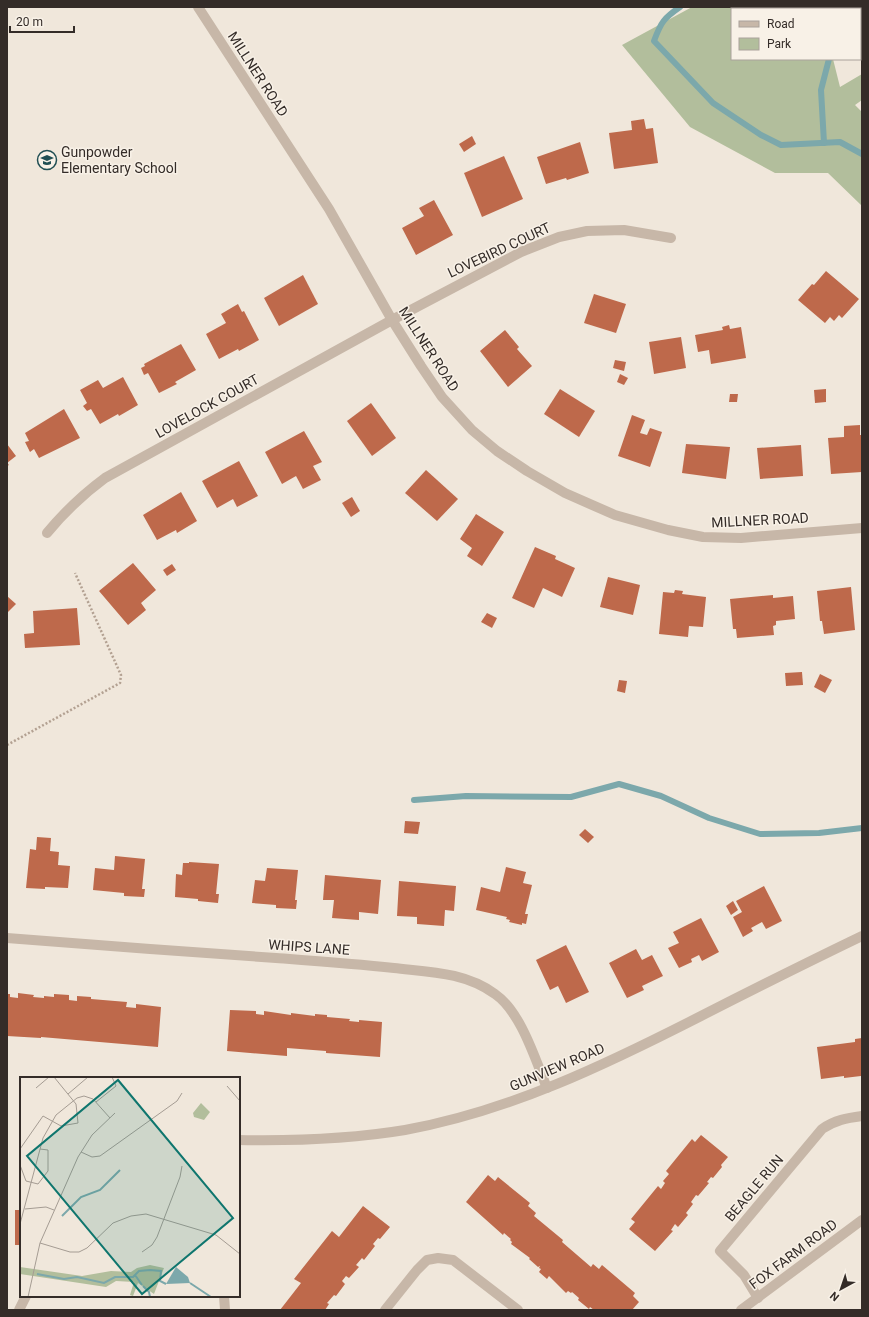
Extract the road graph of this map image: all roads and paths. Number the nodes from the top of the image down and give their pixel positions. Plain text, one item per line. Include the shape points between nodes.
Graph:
1 (198, 7) edge
2 (671, 238) dead end
3 (392, 320) junction
4 (862, 528) edge
5 (47, 533) dead end
6 (75, 573) dead end
7 (7, 745) edge
8 (862, 936) edge
9 (7, 938) edge
10 (547, 1088) junction
11 (862, 1116) edge
12 (240, 1140) edge
13 (862, 1220) edge
14 (26, 1297) edge
15 (224, 1297) edge
16 (758, 1298) junction
17 (19, 1310) edge
18 (225, 1310) edge
19 (385, 1310) edge
20 (518, 1310) edge
21 (741, 1310) edge

1 - 3 street, MILLNER ROAD via 329,209
2 - 3 street, LOVEBIRD COURT via 624,230 588,231 559,236 521,252
3 - 4 street, MILLNER ROAD via 442,397 472,430 497,451 565,493 608,512 668,530 703,537 741,538
3 - 5 street, LOVELOCK COURT via 105,478 83,494
6 - 7 path via 121,675 120,683
8 - 10 street, GUNVIEW ROAD via 586,1072
9 - 10 street, WHIPS LANE via 362,964 453,974 484,987 507,1004 519,1021
10 - 12 street, GUNVIEW ROAD via 460,1117 406,1130 343,1138
11 - 16 street, BEAGLE RUN via 841,1119 822,1129 720,1251 744,1275
13 - 16 street, FOX FARM ROAD
14 - 17 street
15 - 18 street
16 - 21 street, FOX FARM ROAD
19 - 20 street via 427,1260 438,1258 453,1260

